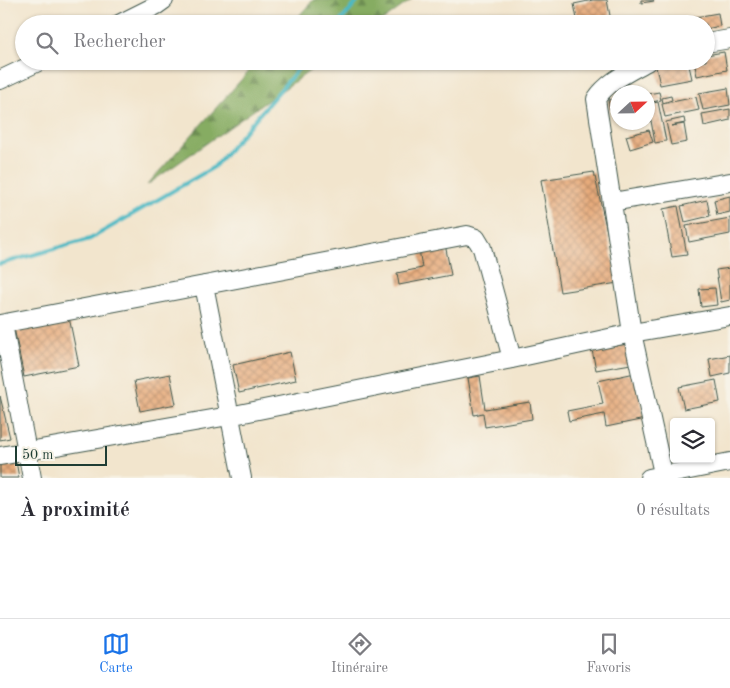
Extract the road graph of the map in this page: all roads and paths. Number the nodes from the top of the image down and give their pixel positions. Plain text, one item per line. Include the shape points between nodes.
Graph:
1 (164, 0) edge
2 (138, 15) edge
3 (730, 39) edge
4 (715, 42) edge
5 (21, 70) edge
6 (633, 70) edge
7 (0, 80) edge
8 (730, 182) edge
9 (612, 202) junction
10 (204, 285) junction
11 (730, 316) edge
12 (1, 324) edge
13 (632, 333) junction
14 (512, 359) junction
15 (229, 416) junction
16 (27, 452) junction
17 (0, 456) edge
18 (730, 462) edge
19 (659, 477) edge
20 (32, 478) edge
21 (242, 478) edge

1 - 2 street
3 - 4 street
5 - 7 street
6 - 9 street via 602,90 596,99
8 - 9 street
9 - 13 street
10 - 12 street
10 - 14 street via 467,235 476,238 482,248
10 - 15 street
11 - 13 street
12 - 16 street
13 - 14 street
13 - 19 street
14 - 15 street
15 - 16 street
15 - 21 street
16 - 17 street
16 - 20 street
18 - 19 street

